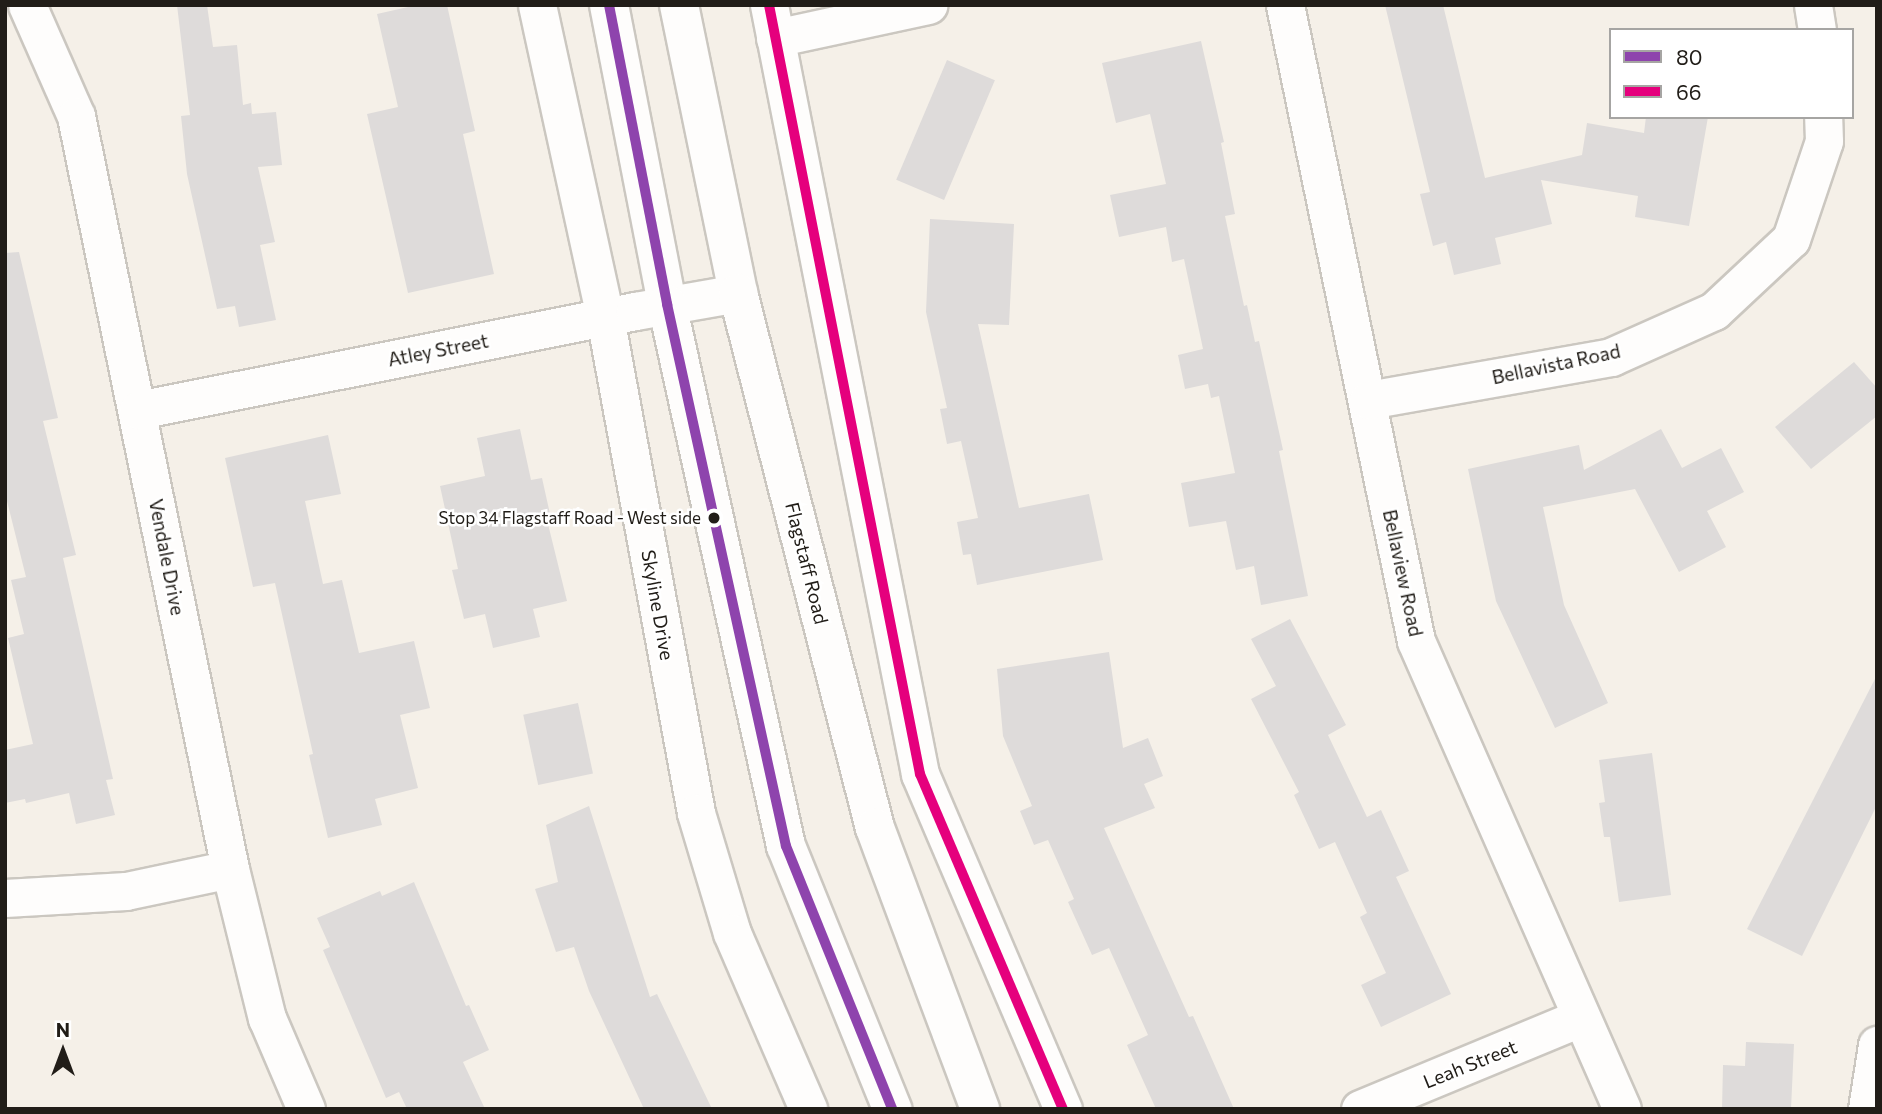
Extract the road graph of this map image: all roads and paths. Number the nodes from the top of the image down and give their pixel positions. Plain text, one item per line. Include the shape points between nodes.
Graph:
1 (27, 5) edge
2 (537, 5) edge
3 (609, 5) edge
4 (679, 5) edge
5 (928, 5) edge
6 (1285, 5) edge
7 (1812, 5) edge
8 (772, 22) edge
9 (1817, 28) edge
10 (1823, 119) edge
11 (738, 293) junction
12 (667, 304) junction
13 (605, 317) junction
14 (1368, 400) junction
15 (138, 410) junction
16 (230, 869) junction
17 (5, 898) edge
18 (1580, 1018) junction
19 (1877, 1045) edge
20 (306, 1109) edge
21 (808, 1109) edge
22 (892, 1109) edge
23 (980, 1109) edge
24 (1063, 1109) edge
25 (1360, 1109) edge
26 (1622, 1109) edge
27 (1867, 1109) edge

1 - 15 street, Vendale Drive via 76,116
2 - 13 street, Skyline Drive
3 - 12 main road
4 - 11 main road, Flagstaff Road
5 - 8 street
6 - 14 street, Bellaview Road
7 - 9 street
8 - 24 street via 920,774
10 - 14 street, Bellavista Road via 1824,141 1791,239 1714,311 1611,357
11 - 12 street, Atley Street
11 - 23 main road, Flagstaff Road via 875,828
12 - 13 street, Atley Street
12 - 22 main road via 786,846
13 - 15 street, Atley Street
13 - 21 street, Skyline Drive via 696,813 732,933
14 - 18 street, Bellaview Road via 1416,641
15 - 16 street, Vendale Drive
16 - 17 street via 126,891
16 - 20 street, Vendale Drive via 267,1018
18 - 25 street, Leah Street
18 - 26 street, Bellaview Road
19 - 27 street

